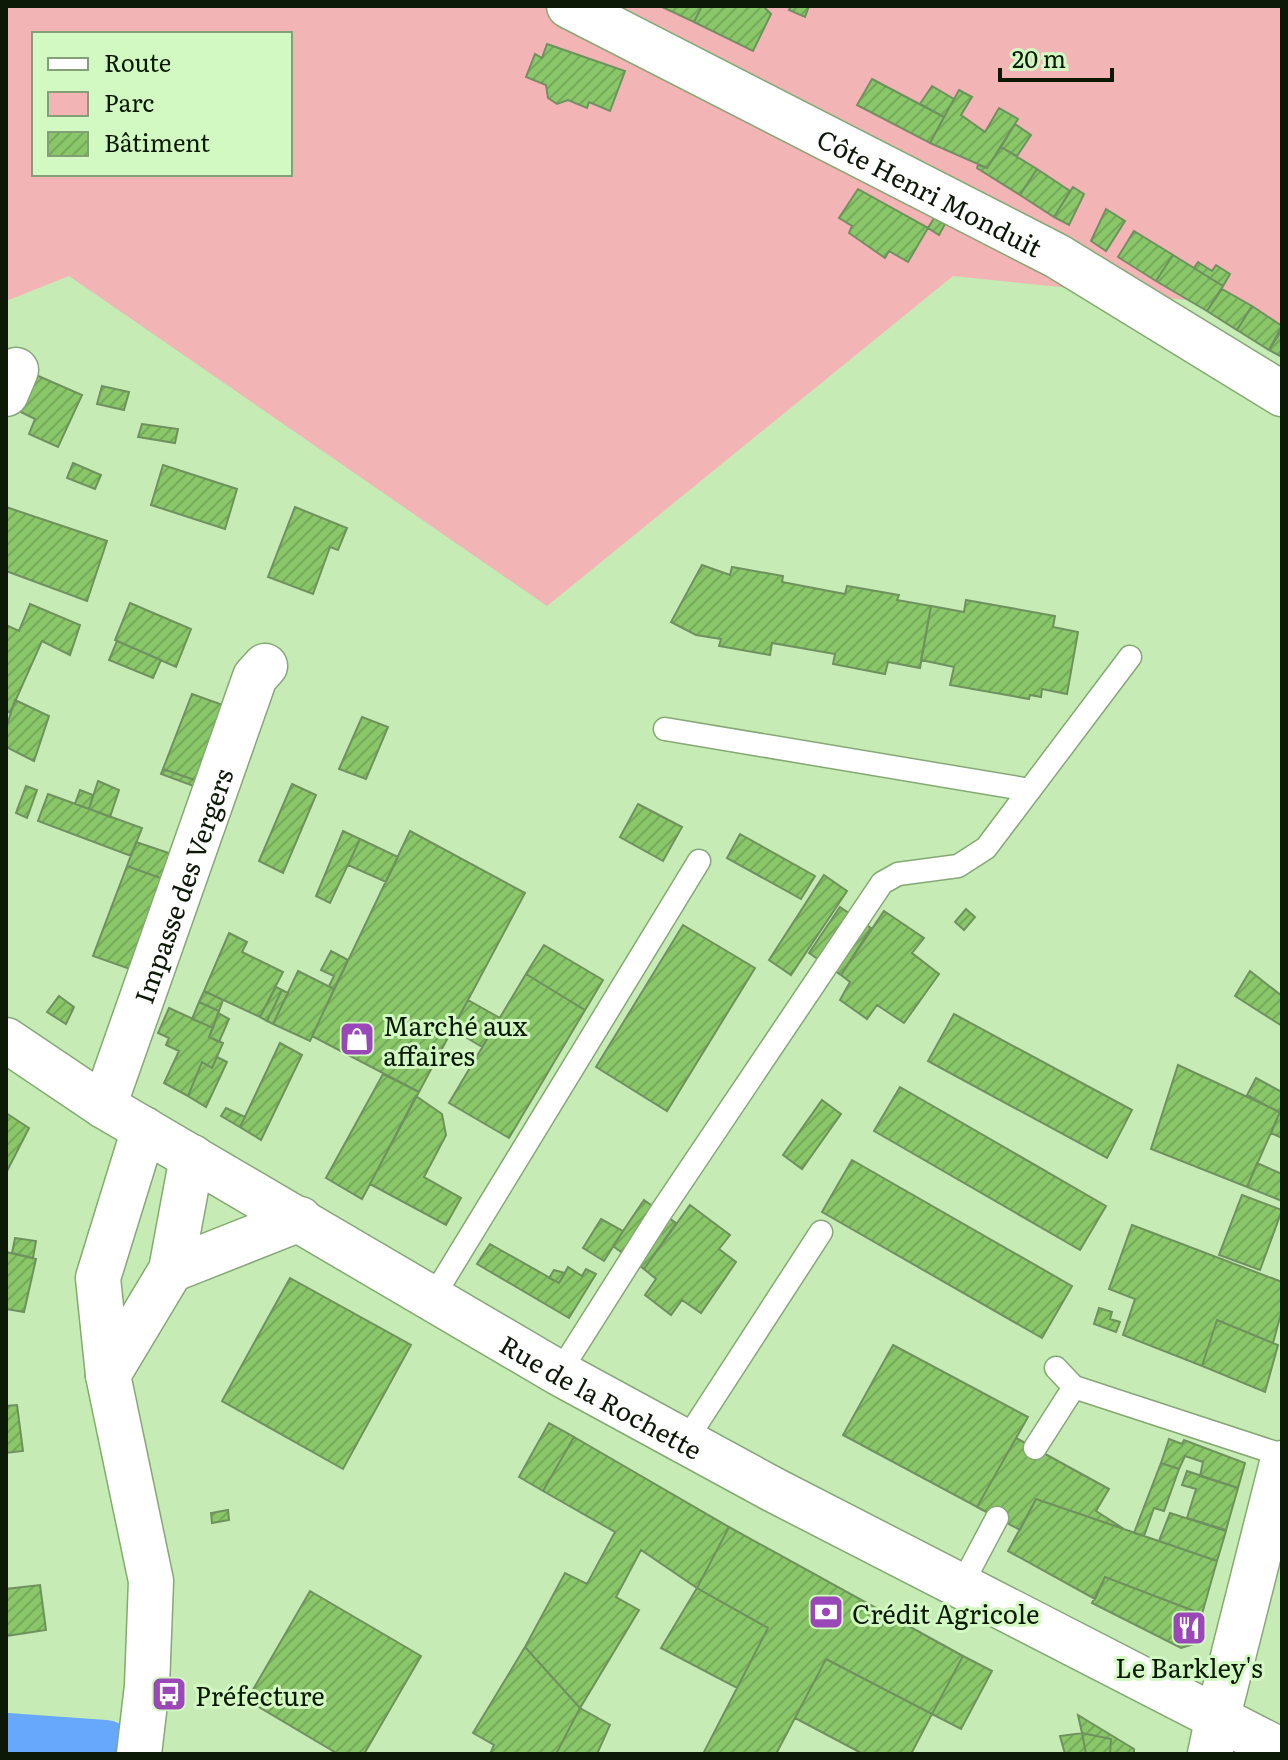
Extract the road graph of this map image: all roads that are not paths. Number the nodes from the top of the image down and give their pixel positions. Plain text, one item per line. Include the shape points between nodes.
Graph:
1 (569, 6) edge
2 (1282, 394) edge
3 (1130, 657) dead end
4 (265, 666) dead end
5 (665, 729) dead end
6 (1030, 790) junction
7 (699, 861) dead end
8 (6, 1040) edge
9 (104, 1106) junction
10 (144, 1129) junction
11 (192, 1157) junction
12 (300, 1219) junction
13 (821, 1232) dead end
14 (171, 1270) junction
15 (433, 1297) junction
16 (1056, 1368) dead end
17 (559, 1373) junction
18 (108, 1375) junction
19 (1074, 1387) junction
20 (685, 1442) junction
21 (1035, 1448) dead end
22 (1282, 1455) edge
23 (1282, 1463) edge
24 (997, 1518) dead end
25 (962, 1584) junction
26 (1214, 1735) edge
27 (141, 1744) edge
28 (1282, 1751) edge

1 - 2 street, Côte Henri Monduit via 1057,256
3 - 6 lane
4 - 9 street, Impasse des Vergers via 255,677
5 - 6 lane
6 - 17 lane via 986,848 958,866 898,874 882,883
7 - 15 lane
8 - 9 street, Rue de la Rochette
9 - 10 street, Rue de la Rochette
10 - 11 street, Rue de la Rochette
10 - 18 street via 98,1278
11 - 12 street, Rue de la Rochette
11 - 14 street
12 - 14 street
12 - 15 street, Rue de la Rochette
13 - 20 lane
14 - 18 street
15 - 17 street, Rue de la Rochette
16 - 19 lane
17 - 20 street, Rue de la Rochette
18 - 27 street via 151,1581
19 - 21 lane
19 - 22 lane
20 - 25 street, Rue de la Rochette
23 - 26 street
24 - 25 lane
25 - 26 street, Rue de la Rochette
26 - 28 street, Rue de la Rochette

